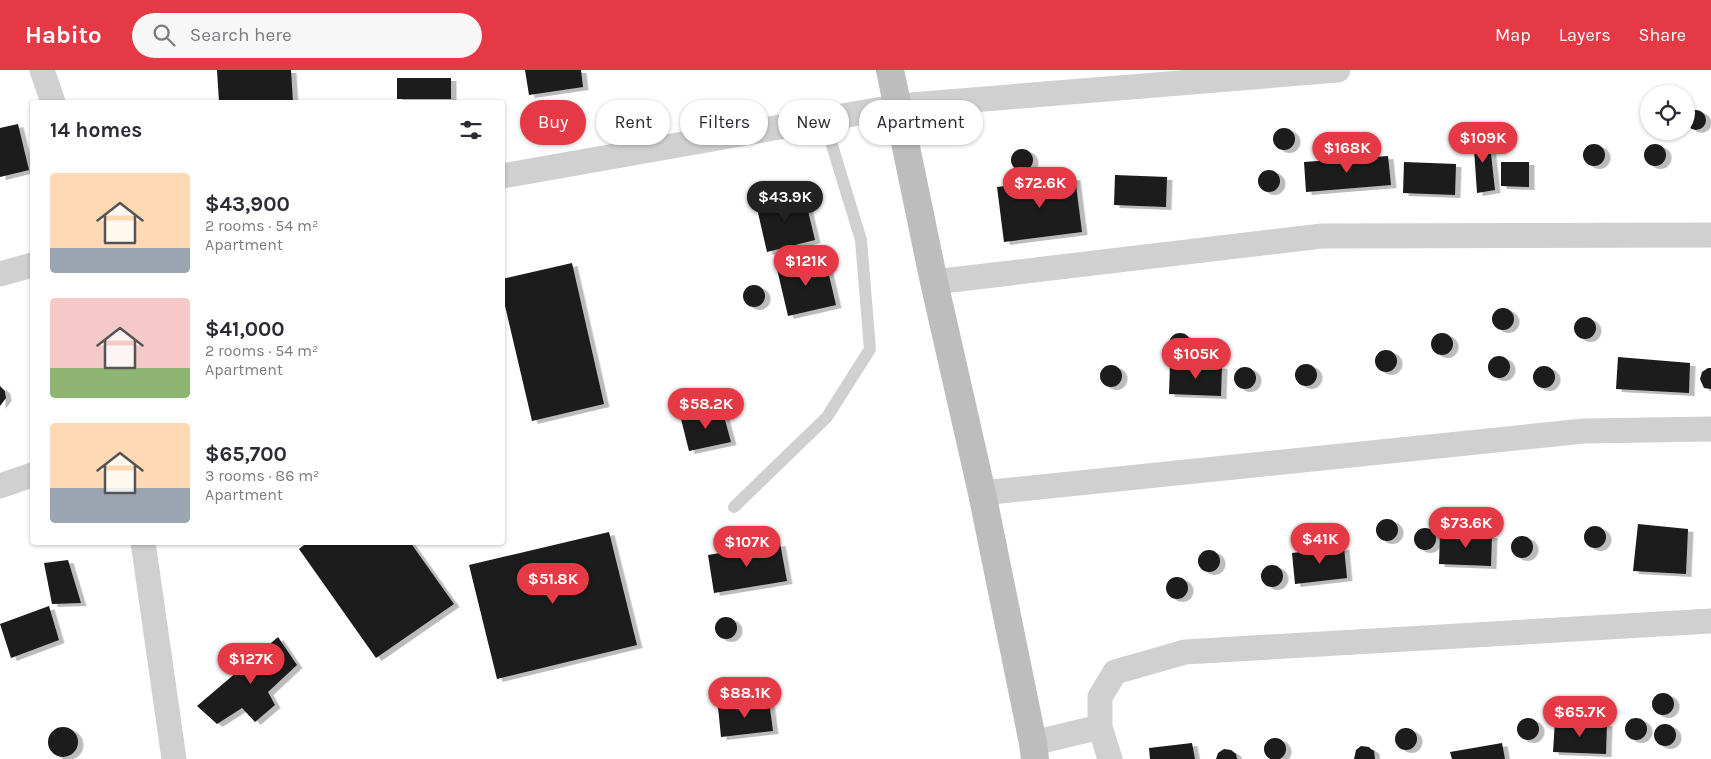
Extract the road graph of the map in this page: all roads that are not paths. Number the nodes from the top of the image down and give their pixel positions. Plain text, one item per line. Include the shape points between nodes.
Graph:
1 (42, 70) edge
2 (890, 70) edge
3 (1338, 70) edge
4 (52, 100) edge
5 (898, 100) edge
6 (972, 100) edge
7 (778, 127) edge
8 (832, 145) edge
9 (907, 145) edge
10 (505, 175) edge
11 (1711, 235) edge
12 (30, 266) edge
13 (0, 274) edge
14 (934, 282) junction
15 (1711, 429) edge
16 (30, 476) edge
17 (0, 486) edge
18 (982, 493) junction
19 (734, 507) dead end
20 (143, 545) edge
21 (1711, 621) edge
22 (1100, 727) junction
23 (1034, 751) edge
24 (174, 759) edge
25 (1110, 759) edge

1 - 4 street
2 - 5 street
3 - 6 street
7 - 10 street
8 - 19 lane via 861,240 870,349 828,417
9 - 14 street
11 - 14 street via 1322,236
12 - 13 street
14 - 18 street
15 - 18 street via 1584,431
16 - 17 street
18 - 23 street
20 - 24 street
21 - 22 street via 1185,652 1115,672 1100,697
22 - 23 street
22 - 25 street

